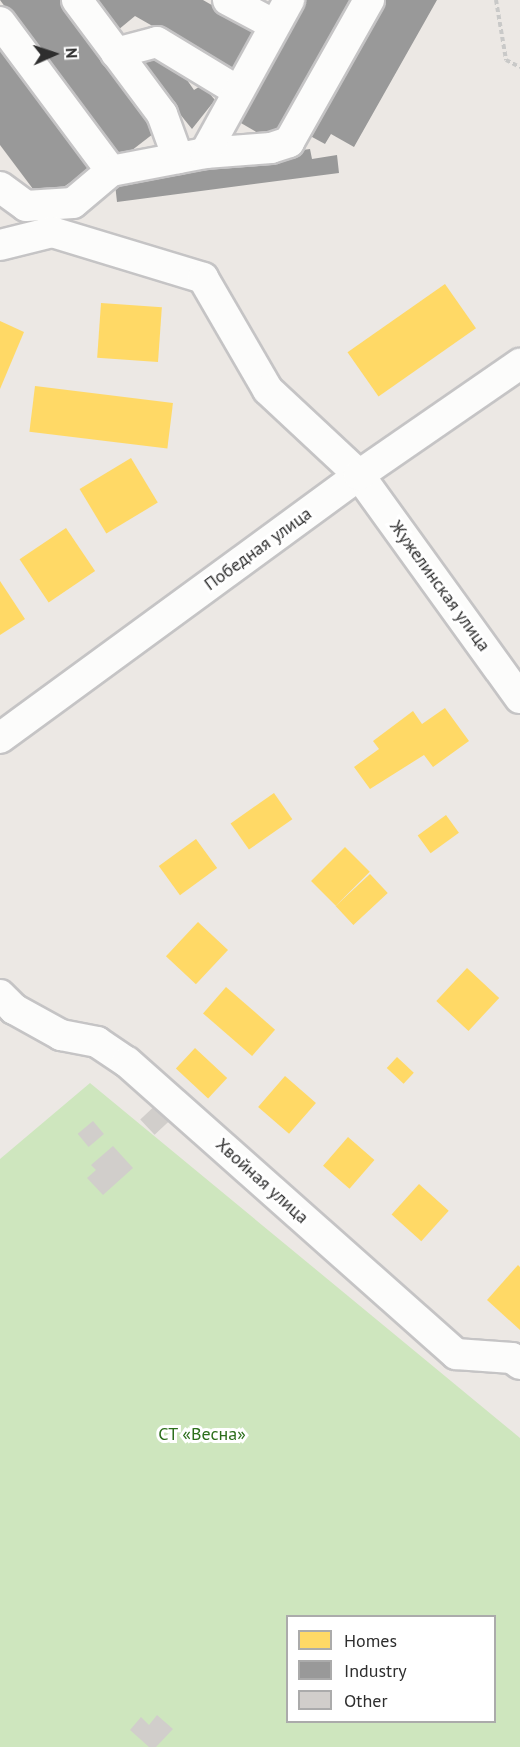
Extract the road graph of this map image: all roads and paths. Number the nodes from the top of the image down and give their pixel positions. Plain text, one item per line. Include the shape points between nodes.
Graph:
1 (77, 0) edge
2 (228, 0) edge
3 (369, 0) edge
4 (496, 0) edge
5 (282, 13) edge
6 (0, 22) edge
7 (116, 53) junction
8 (520, 67) edge
9 (238, 90) junction
10 (191, 156) junction
11 (111, 171) junction
12 (0, 187) edge
13 (0, 245) edge
14 (520, 364) edge
15 (359, 475) junction
16 (520, 698) edge
17 (0, 738) edge
18 (0, 995) edge
19 (520, 1364) edge

1 - 7 street
2 - 5 street
3 - 10 street via 289,142 271,148
4 - 8 path via 506,60
5 - 9 street
6 - 11 street
7 - 9 street via 157,42
7 - 10 street
9 - 10 street
10 - 11 street
11 - 12 street via 73,203 26,206
13 - 15 street, Жужелинская улица via 52,232 203,278 268,390
14 - 15 street, Победная улица
15 - 16 street, Жужелинская улица
15 - 17 street, Победная улица
18 - 19 street, Хвойная улица via 14,1009 61,1035 97,1042 120,1056 456,1354 512,1358

